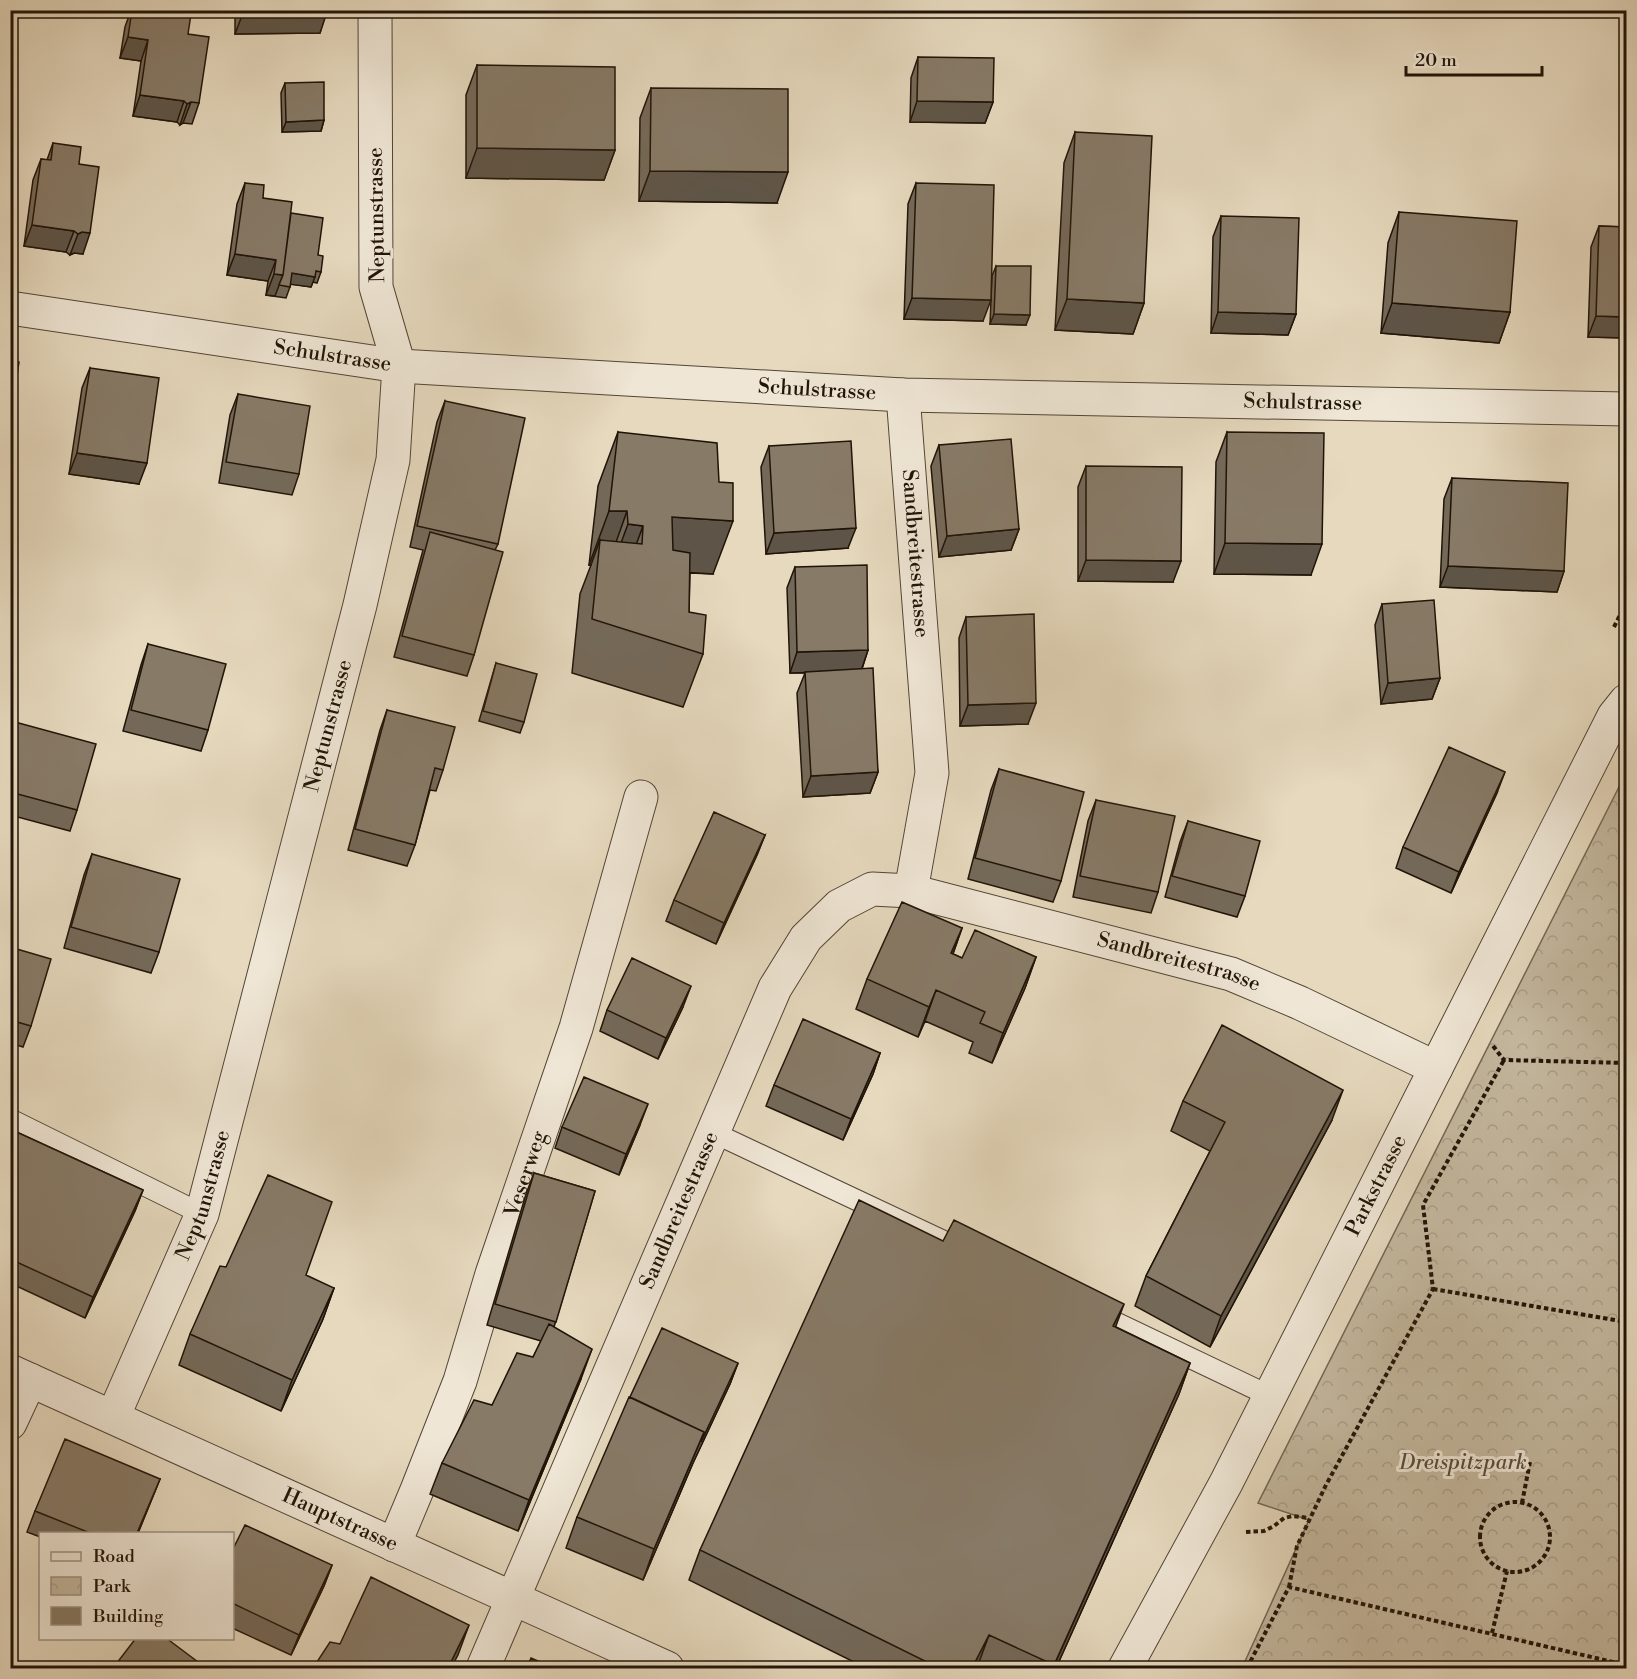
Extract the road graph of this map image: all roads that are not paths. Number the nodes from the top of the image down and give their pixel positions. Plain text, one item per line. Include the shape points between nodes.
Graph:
1 (375, 10) edge
2 (10, 308) edge
3 (399, 366) junction
4 (903, 395) junction
5 (1626, 409) edge
6 (1626, 701) edge
7 (641, 797) dead end
8 (911, 891) junction
9 (1436, 1068) junction
10 (10, 1119) edge
11 (712, 1132) junction
12 (842, 1193) junction
13 (202, 1214) junction
14 (865, 1224) edge
15 (983, 1260) edge
16 (1081, 1306) edge
17 (20, 1375) edge
18 (1270, 1396) junction
19 (113, 1417) junction
20 (10, 1423) edge
21 (394, 1545) junction
22 (512, 1598) junction
23 (483, 1668) edge
24 (667, 1668) edge
25 (1125, 1668) edge

1 - 3 street, Neptunstrasse via 376,287
2 - 3 street, Schulstrasse
3 - 4 street, Schulstrasse
3 - 13 street, Neptunstrasse via 391,472
4 - 5 street, Schulstrasse
4 - 8 street, Sandbreitestrasse via 932,773
6 - 9 street, Parkstrasse via 1614,716
7 - 21 street, Veserweg via 576,1028 492,1274 460,1381
8 - 9 street, Sandbreitestrasse via 1232,974
8 - 11 street, Sandbreitestrasse via 872,889 840,906 806,938 775,988
9 - 18 street, Parkstrasse
10 - 13 lane
11 - 12 lane
11 - 22 street, Sandbreitestrasse
12 - 14 lane via 854,1219
12 - 15 lane
13 - 19 street, Neptunstrasse
16 - 18 lane via 1163,1355
17 - 19 street, Hauptstrasse
17 - 20 street
18 - 25 street, Parkstrasse
19 - 21 street, Hauptstrasse
21 - 22 street, Hauptstrasse
22 - 23 street, Sandbreitestrasse
22 - 24 street, Hauptstrasse

